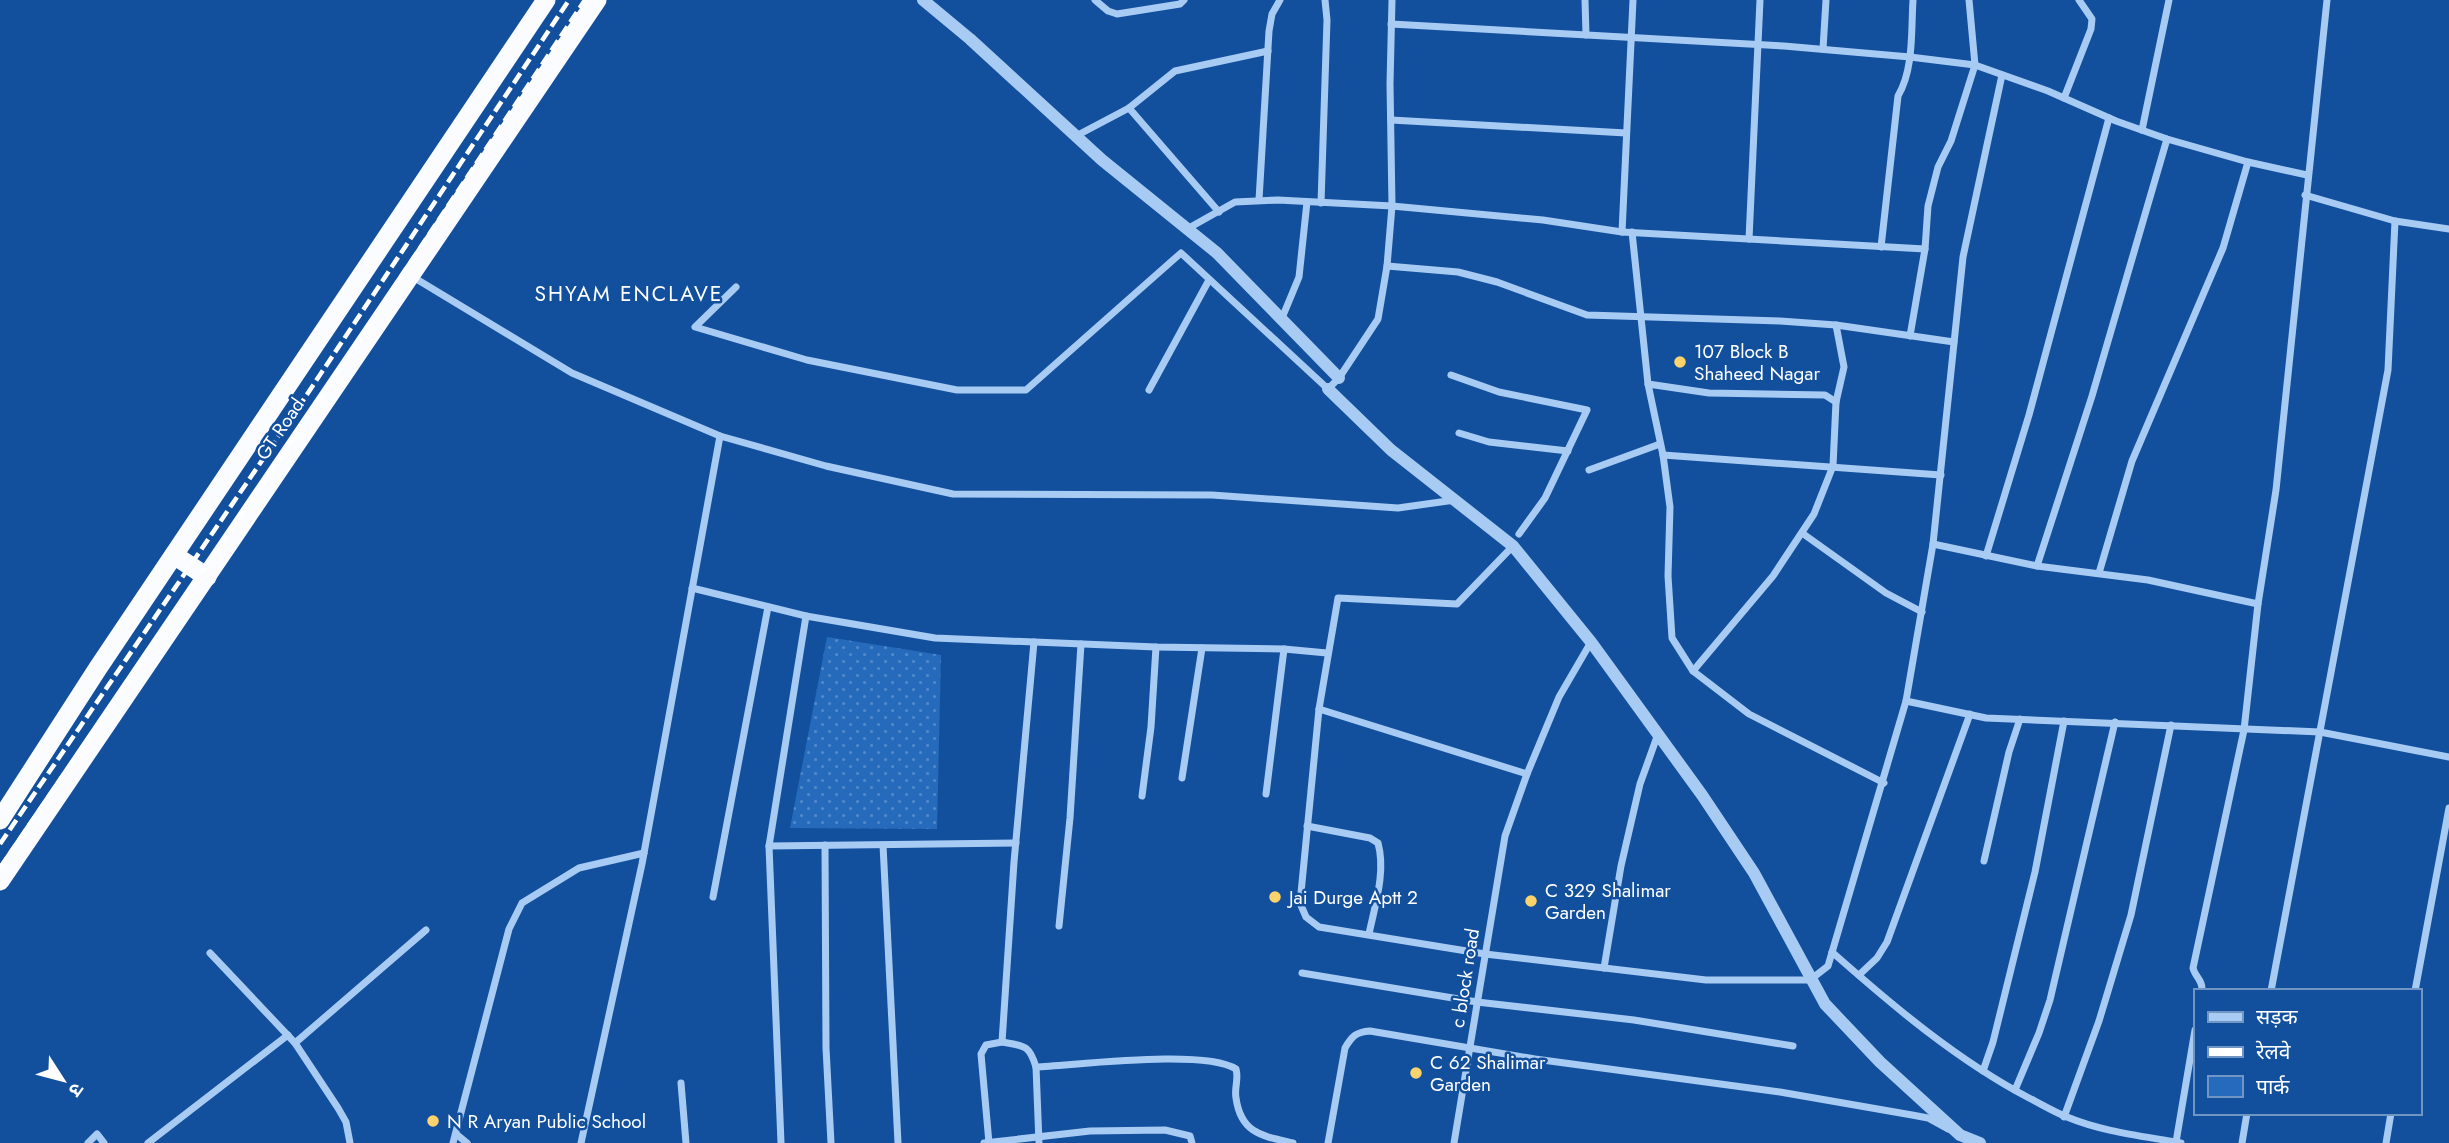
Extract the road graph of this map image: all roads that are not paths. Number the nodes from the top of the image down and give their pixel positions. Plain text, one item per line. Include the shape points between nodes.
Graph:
1 (546, 0) edge
2 (597, 0) edge
3 (923, 0) edge
4 (1094, 0) edge
5 (1184, 0) edge
6 (1280, 0) edge
7 (1325, 0) edge
8 (1392, 0) edge
9 (1585, 0) edge
10 (1633, 0) edge
11 (1760, 0) edge
12 (1826, 0) edge
13 (1913, 0) edge
14 (1969, 0) edge
15 (2079, 0) edge
16 (2169, 0) edge
17 (2327, 0) edge
18 (1391, 24) junction
19 (1586, 35) junction
20 (1631, 38) junction
21 (1757, 44) junction
22 (1823, 49) junction
23 (1268, 51) junction
24 (1910, 57) junction
25 (1975, 65) junction
26 (2002, 75) junction
27 (2064, 98) junction
28 (1129, 108) junction
29 (2109, 118) junction
30 (1391, 120) junction
31 (2142, 130) junction
32 (1626, 133) junction
33 (1076, 136) junction
34 (2167, 139) junction
35 (2248, 162) junction
36 (2307, 175) junction
37 (2305, 195) junction
38 (1259, 200) junction
39 (1307, 202) junction
40 (1321, 203) junction
41 (1392, 206) junction
42 (1219, 212) junction
43 (2395, 221) junction
44 (1187, 229) junction
45 (2449, 229) edge
46 (1622, 232) junction
47 (1632, 232) junction
48 (1749, 239) junction
49 (1881, 247) junction
50 (1925, 249) junction
51 (1387, 266) junction
52 (412, 276) junction
53 (1209, 279) junction
54 (736, 287) dead end
55 (1640, 315) junction
56 (1282, 318) junction
57 (1836, 325) junction
58 (1910, 336) junction
59 (1954, 342) junction
60 (1451, 374) dead end
61 (1339, 378) junction
62 (1648, 384) junction
63 (1328, 389) junction
64 (1149, 390) dead end
65 (1836, 402) junction
66 (1459, 433) dead end
67 (720, 436) junction
68 (1660, 444) junction
69 (1568, 451) junction
70 (1663, 455) junction
71 (1833, 466) junction
72 (1589, 470) dead end
73 (1941, 475) junction
74 (1455, 500) junction
75 (1802, 533) junction
76 (1516, 540) junction
77 (1933, 544) junction
78 (174, 555) junction
79 (1986, 556) junction
80 (2037, 566) junction
81 (2099, 573) junction
82 (207, 577) junction
83 (692, 588) junction
84 (2258, 604) junction
85 (768, 607) junction
86 (1922, 612) junction
87 (806, 616) junction
88 (1034, 642) junction
89 (1591, 642) junction
90 (1081, 644) junction
91 (1156, 647) junction
92 (1202, 648) junction
93 (1284, 649) junction
94 (1327, 653) junction
95 (1693, 671) junction
96 (1906, 701) junction
97 (1319, 709) junction
98 (1969, 714) junction
99 (2020, 719) junction
100 (2064, 721) junction
101 (2115, 723) junction
102 (2171, 725) junction
103 (2244, 730) junction
104 (2320, 732) junction
105 (1658, 733) junction
106 (2449, 757) edge
107 (1527, 774) junction
108 (1182, 778) dead end
109 (1884, 783) junction
110 (1266, 794) dead end
111 (1142, 796) dead end
112 (2449, 808) edge
113 (0, 820) edge
114 (1307, 826) junction
115 (1016, 843) junction
116 (825, 845) junction
117 (883, 845) junction
118 (769, 846) junction
119 (645, 853) junction
120 (1984, 861) dead end
121 (0, 881) edge
122 (713, 897) dead end
123 (1059, 926) dead end
124 (426, 930) dead end
125 (1369, 934) junction
126 (1832, 952) junction
127 (210, 953) dead end
128 (1485, 954) junction
129 (1604, 968) junction
130 (1302, 973) dead end
131 (1859, 975) junction
132 (1810, 979) junction
133 (2202, 989) edge
134 (2270, 989) edge
135 (2414, 989) edge
136 (1477, 1002) junction
137 (288, 1035) junction
138 (2194, 1037) edge
139 (1002, 1042) junction
140 (295, 1043) junction
141 (1793, 1046) dead end
142 (1470, 1049) junction
143 (1037, 1067) junction
144 (1983, 1071) junction
145 (681, 1083) dead end
146 (2015, 1090) junction
147 (2247, 1115) edge
148 (2391, 1115) edge
149 (2064, 1116) junction
150 (456, 1134) junction
151 (1960, 1135) junction
152 (1039, 1140) edge
153 (88, 1143) edge
154 (104, 1143) edge
155 (148, 1143) edge
156 (350, 1143) edge
157 (453, 1143) edge
158 (467, 1143) edge
159 (581, 1143) edge
160 (685, 1143) edge
161 (781, 1143) edge
162 (831, 1143) edge
163 (898, 1143) edge
164 (987, 1143) edge
165 (1192, 1143) edge
166 (1293, 1143) edge
167 (1328, 1143) edge
168 (1454, 1143) edge
169 (1980, 1143) edge
170 (2179, 1143) edge
171 (2242, 1143) edge
172 (2386, 1143) edge

1 - 78 highway, GT Road
2 - 52 highway, GT Road
3 - 33 street
4 - 5 street via 1117,14
6 - 23 street via 1272,14
7 - 40 street
8 - 18 street
9 - 19 street
10 - 20 street
11 - 21 street
12 - 22 street
13 - 24 street
14 - 25 street
15 - 27 street via 2092,19 2091,29
16 - 31 street
17 - 36 street
18 - 19 street
18 - 30 street
19 - 20 street
20 - 21 street
20 - 32 street
21 - 22 street
21 - 48 street
22 - 24 street
23 - 28 street via 1175,71
23 - 38 street
24 - 25 street
24 - 49 street via 1899,96
25 - 26 street
25 - 50 street via 1938,167 1928,206
26 - 27 street
26 - 59 street via 1963,257
27 - 29 street
28 - 33 street
28 - 42 street
29 - 31 street
29 - 79 street
30 - 32 street
30 - 41 street
31 - 34 street
32 - 46 street
33 - 44 street
34 - 35 street
34 - 80 street
35 - 36 street
35 - 81 street via 2223,248 2132,461
36 - 37 street
37 - 43 street
37 - 84 street via 2276,490
38 - 39 street
38 - 42 street via 1236,202
39 - 40 street
39 - 56 street via 1299,277
40 - 41 street
41 - 46 street
41 - 51 street
42 - 44 street
43 - 45 street
43 - 104 street via 2388,370
44 - 56 street
46 - 47 street
47 - 48 street
47 - 55 street
48 - 49 street
49 - 50 street
50 - 58 street
51 - 55 street via 1458,272 1587,315
51 - 61 street via 1378,320
52 - 67 street via 572,373
52 - 82 highway, GT Road
53 - 54 street via 1181,253 1026,390 957,390 807,360 695,327
53 - 63 street
53 - 64 street
55 - 57 street
55 - 62 street
56 - 61 street
57 - 58 street
57 - 65 street via 1844,367
58 - 59 street
59 - 73 street
60 - 69 street via 1499,392 1586,409
61 - 63 street
62 - 65 street via 1709,393 1825,395
62 - 68 street
63 - 74 street via 1391,450
65 - 71 street
66 - 69 street via 1489,442
67 - 74 street via 826,466 953,494 1212,495 1398,508
67 - 83 street
68 - 70 street
68 - 72 street
69 - 76 street via 1545,498
70 - 71 street
70 - 95 street via 1670,507 1672,638
71 - 73 street
71 - 75 street
73 - 77 street
74 - 76 street
75 - 86 street via 1886,593
75 - 95 street via 1773,576
76 - 89 street
76 - 94 street via 1457,604 1338,598
77 - 79 street
77 - 86 street
78 - 82 highway
78 - 113 highway, GT Road
79 - 80 street
80 - 81 street
81 - 84 street
82 - 121 highway, GT Road
83 - 85 street
83 - 119 street
84 - 103 street
85 - 87 street
85 - 122 street
86 - 96 street
87 - 88 street via 935,638
87 - 118 street
88 - 90 street
88 - 115 street
89 - 105 street
89 - 107 street, c block road via 1559,697
90 - 91 street
90 - 123 street
91 - 92 street
91 - 111 street
92 - 93 street
92 - 108 street
93 - 94 street
93 - 110 street
94 - 97 street
95 - 109 street via 1749,714
96 - 98 street
96 - 109 street
97 - 107 street
97 - 114 street
98 - 99 street
98 - 131 street via 1887,942
99 - 100 street
99 - 120 street
100 - 101 street
100 - 144 street via 2035,872
101 - 102 street
101 - 146 street via 2050,1000
102 - 103 street
102 - 149 street via 2131,915
103 - 104 street
103 - 133 street via 2193,968
104 - 106 street
104 - 134 street
105 - 129 street via 1621,866
105 - 132 street via 1754,873
107 - 128 street, c block road via 1504,836
109 - 126 street
112 - 135 street
114 - 125 street via 1300,903 1306,918 1319,927
114 - 125 street via 1378,843 1380,878
115 - 117 street
115 - 139 street
116 - 117 street
116 - 118 street
116 - 162 street
117 - 163 street
118 - 161 street
119 - 150 street via 579,868 522,902 509,929
119 - 159 street
124 - 140 street
125 - 128 street
126 - 131 street
126 - 132 street via 1828,966
127 - 137 street
128 - 129 street
128 - 136 street, c block road
129 - 132 street via 1706,980
130 - 136 street
131 - 144 street
132 - 151 street via 1825,1004 1880,1062
136 - 141 street via 1634,1020
136 - 142 street, c block road
137 - 140 street
137 - 155 street
138 - 170 street
139 - 143 street via 1028,1048
139 - 164 street via 986,1045 981,1054
140 - 156 street via 342,1115
142 - 151 street via 1912,1115
142 - 167 street via 1360,1031 1345,1048
142 - 168 street, c block road
143 - 152 street
143 - 166 street via 1186,1058 1227,1064 1236,1069 1235,1095 1244,1122 1261,1135
144 - 146 street
145 - 160 street
146 - 149 street
147 - 171 street
148 - 172 street
149 - 170 street via 2095,1127
150 - 157 street
150 - 158 street
151 - 169 street
152 - 164 street
152 - 165 street via 1090,1131 1166,1130 1190,1136
153 - 154 street via 97,1134

